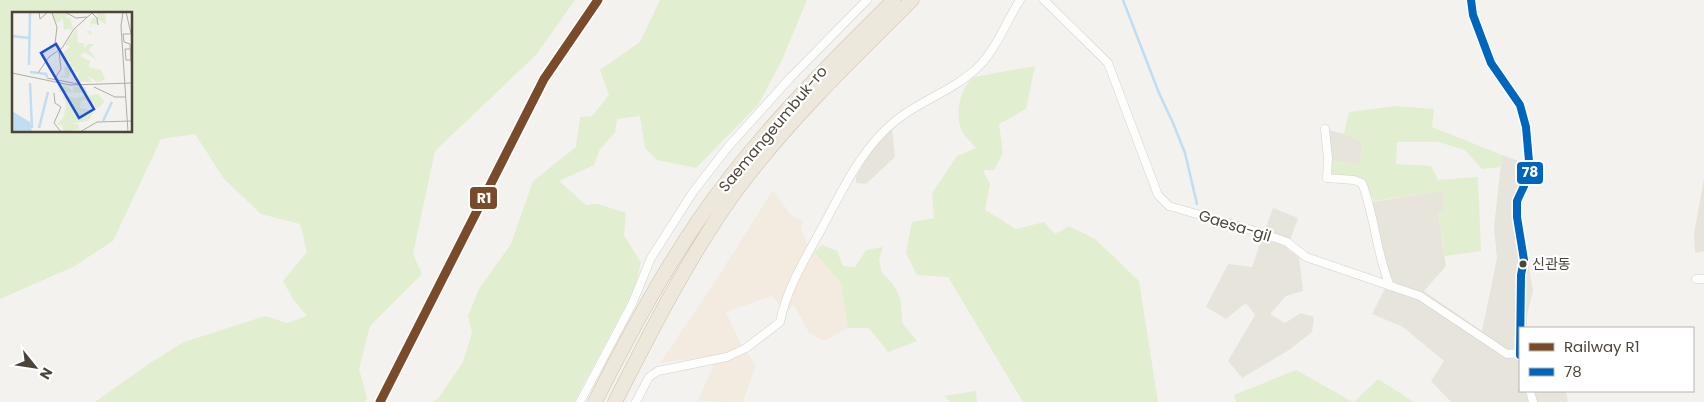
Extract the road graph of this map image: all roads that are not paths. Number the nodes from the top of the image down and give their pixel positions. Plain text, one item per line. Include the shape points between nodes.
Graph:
1 (867, 0) edge
2 (894, 0) edge
3 (912, 0) edge
4 (1020, 0) edge
5 (1044, 0) edge
6 (1471, 0) edge
7 (1324, 130) dead end
8 (1390, 286) junction
9 (1520, 327) edge
10 (1519, 354) edge
11 (580, 402) edge
12 (595, 402) edge
13 (615, 402) edge
14 (636, 402) edge

1 - 11 street via 791,77 728,147 693,192 651,258 632,304
2 - 12 highway, Saemangeumbuk-ro via 827,66 749,153 698,220 660,280
3 - 13 highway, Saemangeumbuk-ro via 836,75 759,161 733,196 667,300
4 - 14 street via 981,64 963,79 894,121 867,149 791,284 780,322 746,348 727,357 658,370 649,378
5 - 8 street, Gaesa-gil via 1108,64 1158,195 1169,206 1266,234 1287,242 1306,257
6 - 9 street via 1473,15 1491,64 1520,104 1526,127 1530,173 1517,201 1524,260
7 - 8 street via 1328,178 1362,183 1373,217 1383,270
8 - 10 street, Gaesa-gil via 1420,296 1507,354

